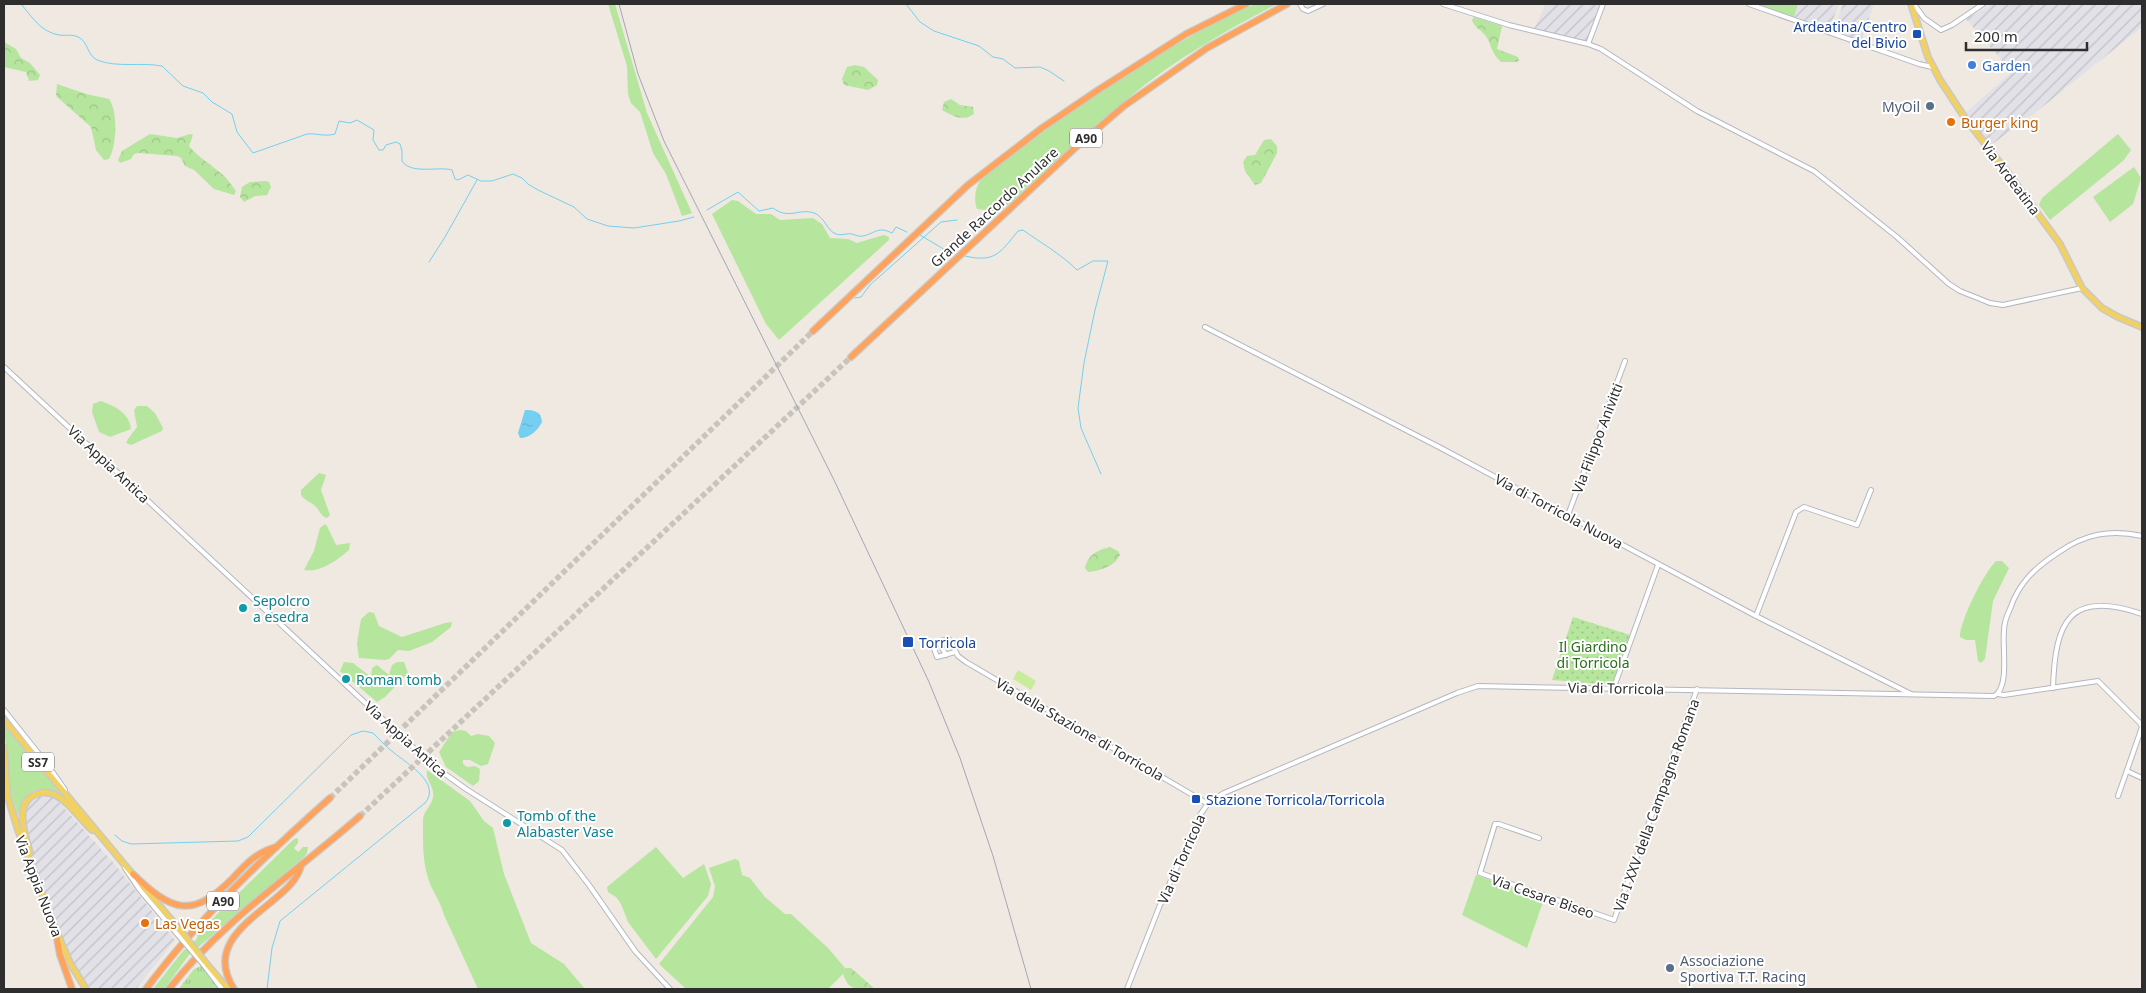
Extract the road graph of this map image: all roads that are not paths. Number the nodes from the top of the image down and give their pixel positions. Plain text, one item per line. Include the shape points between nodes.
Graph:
1 (1246, 4) edge
2 (1287, 4) edge
3 (1300, 4) edge
4 (1323, 4) edge
5 (1443, 4) edge
6 (1603, 4) edge
7 (1749, 4) edge
8 (1912, 4) edge
9 (1983, 4) edge
10 (1588, 44) junction
11 (1932, 66) junction
12 (2082, 288) junction
13 (1205, 327) dead end
14 (2142, 327) edge
15 (813, 331) tunnel mouth
16 (851, 357) tunnel mouth
17 (1625, 362) dead end
18 (4, 368) edge
19 (1871, 490) dead end
20 (1568, 515) junction
21 (2142, 536) edge
22 (1658, 565) junction
23 (2142, 614) edge
24 (1756, 616) junction
25 (937, 642) junction
26 (955, 652) junction
27 (946, 655) junction
28 (1614, 688) junction
29 (2053, 688) junction
30 (1697, 689) junction
31 (1912, 694) junction
32 (1998, 694) junction
33 (4, 710) edge
34 (4, 720) edge
35 (4, 748) edge
36 (4, 771) edge
37 (2127, 771) junction
38 (2142, 778) edge
39 (6, 783) junction
40 (2118, 796) dead end
41 (330, 798) tunnel mouth
42 (73, 803) junction
43 (1208, 804) junction
44 (360, 816) tunnel mouth
45 (1539, 838) dead end
46 (107, 844) junction
47 (278, 846) junction
48 (117, 856) junction
49 (301, 865) junction
50 (34, 871) junction
51 (133, 874) junction
52 (1614, 920) joint
53 (173, 926) junction
54 (55, 928) junction
55 (204, 963) junction
56 (72, 989) edge
57 (86, 989) edge
58 (146, 989) edge
59 (169, 989) edge
60 (222, 989) edge
61 (228, 989) edge
62 (234, 989) edge
63 (670, 989) edge
64 (1127, 989) edge

1 - 15 highway, Grande Raccordo Anulare / A90 via 1186,34 1042,128 968,185
2 - 16 highway, Grande Raccordo Anulare / A90 via 1207,48 1124,106 1059,162
3 - 4 street via 1308,11
5 - 10 street via 1509,25
6 - 10 street
7 - 11 street
8 - 9 street via 1941,30
8 - 11 main road, Via Ardeatina
10 - 12 street via 1697,111 1814,171 1962,292 2000,305
11 - 12 main road, Via Ardeatina via 1965,118 2057,239
12 - 14 main road, Via Ardeatina via 2102,308
13 - 20 street, Via di Torricola Nuova
17 - 20 street, Via Filippo Anivitti
18 - 63 street, Via Appia Antica via 436,768 562,850 635,951
19 - 24 street via 1857,525 1804,507 1796,512
20 - 22 street, Via di Torricola Nuova
21 - 32 street via 2111,533 2084,537 2028,575 2010,608 2004,629 2004,679
22 - 24 street, Via di Torricola Nuova
22 - 28 street
23 - 29 street via 2103,605 2080,610 2070,617 2056,648
24 - 31 street, Via di Torricola Nuova
25 - 26 street, Via della Stazione di Torricola via 949,639
25 - 27 street
25 - 27 street via 932,643 937,657
26 - 27 street
26 - 43 street, Via della Stazione di Torricola via 966,662
28 - 30 street, Via di Torricola
28 - 43 street, Via di Torricola via 1498,685 1469,688 1222,794
29 - 32 street, Via di Torricola
29 - 37 street, Via di Torricola via 2098,681 2140,723 2141,732
30 - 31 street, Via di Torricola
30 - 52 street, Via I XXV della Campagna Romana
31 - 32 street, Via di Torricola
33 - 42 street
34 - 42 main road, SS7
35 - 39 main road, Via Appia Nuova / SS7
36 - 39 street
37 - 38 street
37 - 40 street
39 - 50 main road, Via Appia Nuova / SS7 via 8,800
41 - 47 highway, A90
42 - 46 main road, SS7
43 - 64 street, Via di Torricola via 1183,852
44 - 49 highway, A90
45 - 52 street, Via Cesare Biseo via 1495,824 1480,873
46 - 48 main road, SS7
46 - 50 main road via 62,799 49,793 34,794 26,803 22,817
47 - 51 highway via 259,854 221,890 193,905 164,901
47 - 58 highway, A90 via 188,937
48 - 51 main road, SS7
48 - 53 street via 139,889
49 - 59 highway, A90 via 214,939
49 - 62 highway via 289,885 231,942 226,966
50 - 54 main road, Via Appia Nuova / SS7
51 - 53 main road, SS7
53 - 55 main road, SS7, bridge
54 - 56 highway
54 - 57 main road, Via Appia Nuova / SS7
55 - 60 street
55 - 61 main road, SS7

